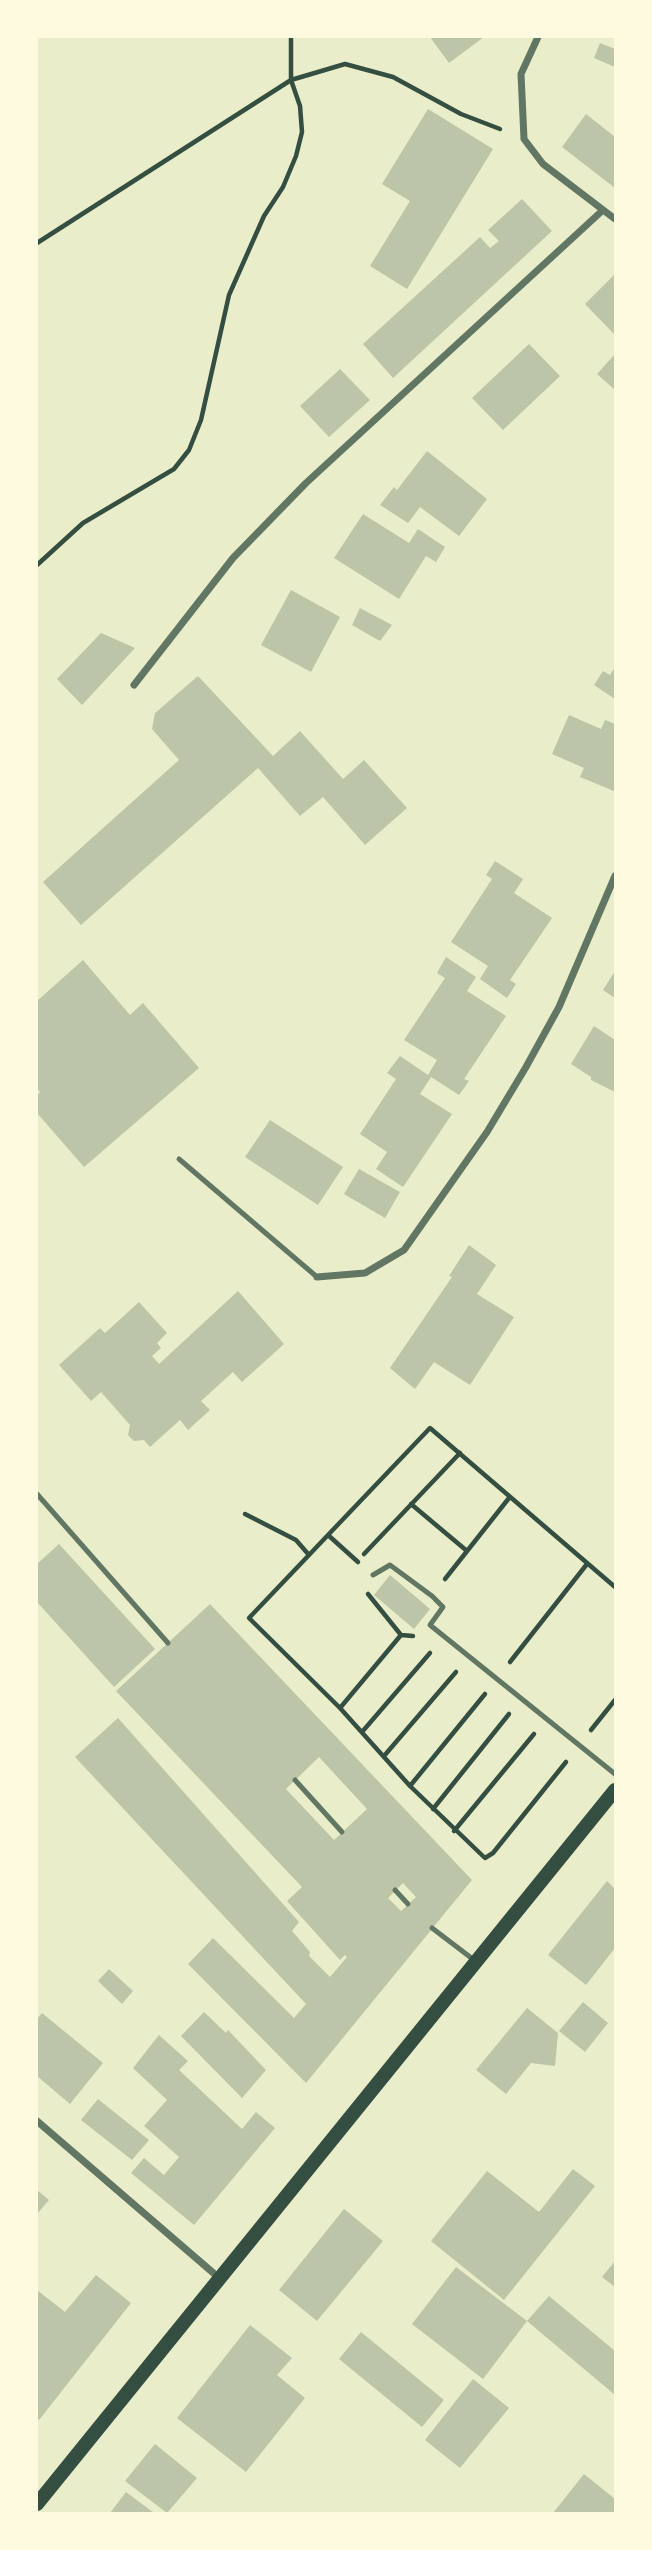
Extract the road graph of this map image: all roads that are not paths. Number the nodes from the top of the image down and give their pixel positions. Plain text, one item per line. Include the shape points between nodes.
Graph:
1 (538, 37) edge
2 (603, 210) junction
3 (615, 219) edge
4 (134, 685) dead end
5 (615, 876) edge
6 (179, 1159) dead end
7 (317, 1278) joint
8 (37, 1494) edge
9 (373, 1575) road end
10 (168, 1643) dead end
11 (615, 1774) edge
12 (295, 1780) dead end
13 (615, 1790) edge
14 (342, 1832) dead end
15 (395, 1890) dead end
16 (408, 1904) dead end
17 (432, 1928) dead end
18 (475, 1962) junction
19 (37, 2121) edge
20 (218, 2277) junction
21 (37, 2504) edge

1 - 2 street via 521,74 524,139 542,164
2 - 3 street
2 - 4 street via 270,520 233,558
5 - 7 street via 559,1007 526,1068 404,1250 365,1273
6 - 7 lane
8 - 10 lane
9 - 11 lane via 390,1565 432,1596 443,1607 430,1625
12 - 14 lane
13 - 18 main road
15 - 16 lane
17 - 18 lane
18 - 20 main road
19 - 20 street
20 - 21 main road

